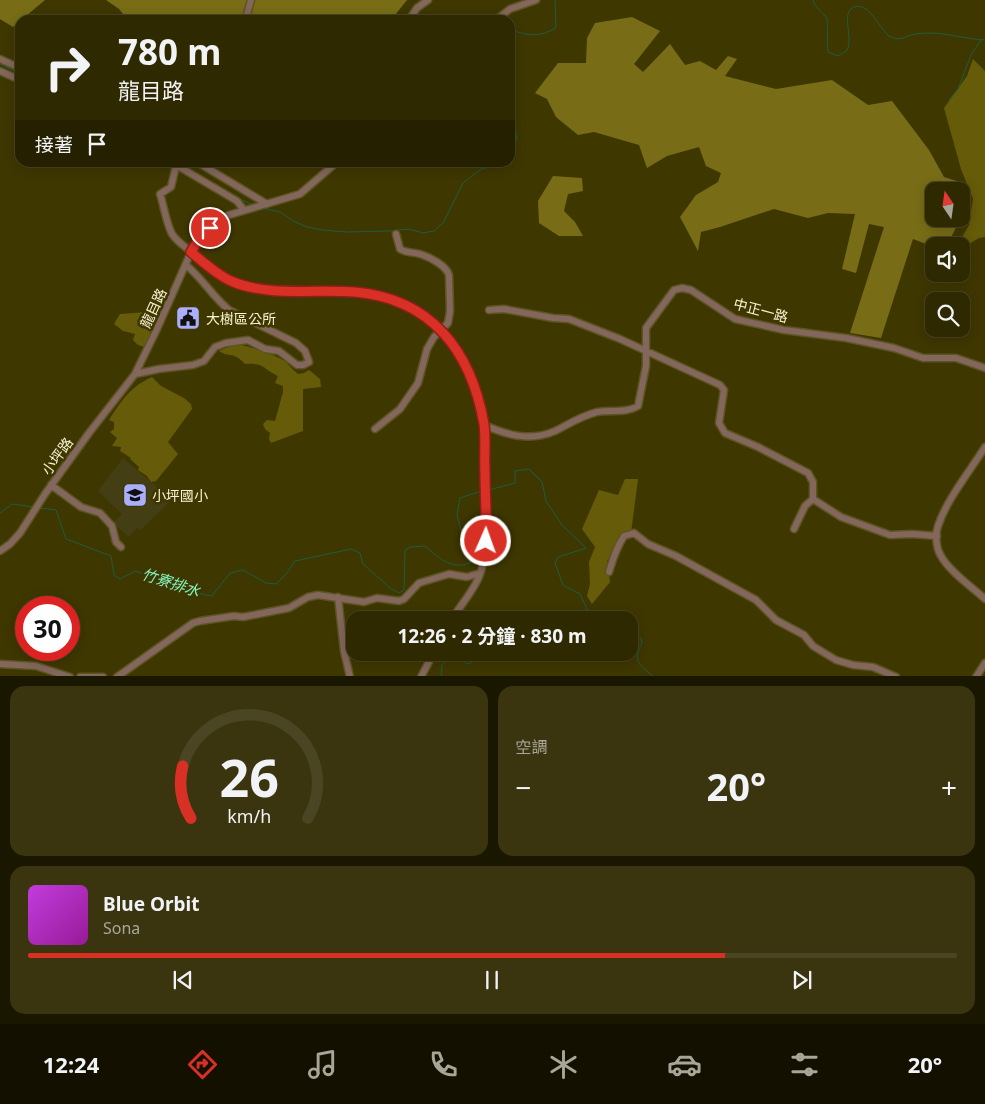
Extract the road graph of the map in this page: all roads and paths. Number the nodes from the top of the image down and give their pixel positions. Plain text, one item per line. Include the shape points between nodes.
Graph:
1 (251, 0) edge
2 (428, 0) edge
3 (536, 0) edge
4 (247, 15) edge
5 (412, 15) edge
6 (502, 15) edge
7 (0, 59) edge
8 (13, 70) edge
9 (0, 71) edge
10 (174, 167) edge
11 (180, 167) edge
12 (205, 167) edge
13 (331, 167) edge
14 (267, 204) junction
15 (246, 209) junction
16 (396, 234) dead end
17 (191, 252) junction
18 (186, 265) junction
19 (490, 310) dead end
20 (441, 330) junction
21 (646, 351) junction
22 (985, 368) edge
23 (135, 374) junction
24 (484, 425) junction
25 (375, 430) dead end
26 (985, 447) edge
27 (51, 485) junction
28 (813, 499) junction
29 (794, 530) dead end
30 (937, 536) junction
31 (121, 547) dead end
32 (0, 551) edge
33 (609, 572) dead end
34 (480, 573) junction
35 (338, 597) junction
36 (985, 599) edge
37 (457, 611) edge
38 (429, 661) edge
39 (985, 663) edge
40 (0, 664) edge
41 (70, 676) edge
42 (80, 676) edge
43 (103, 676) edge
44 (117, 676) edge
45 (350, 676) edge
46 (421, 676) edge
47 (896, 676) edge
48 (976, 676) edge

1 - 4 street
2 - 5 street
3 - 6 street
7 - 8 street
8 - 9 street
10 - 17 street via 171,187 160,194 172,233
11 - 15 street
12 - 14 street
13 - 14 street via 300,194
14 - 15 street, 龍目路
15 - 17 street, 龍目路 via 218,221 202,234
16 - 20 street via 400,249 421,255 449,272 450,311 448,322
17 - 18 street, 龍目路
17 - 20 street via 230,281 271,289 378,295 424,314
18 - 23 street, 龍目路
18 - 23 street via 229,310 296,343 305,351 309,362 297,364 279,351 264,349 248,340 215,346 204,361
19 - 21 street via 504,309 569,320
20 - 24 street via 472,378
20 - 25 street via 427,349 418,383 400,409
21 - 22 street, 中正一路 via 646,328 674,290 682,288 691,290 735,319 784,330 846,338 923,358 956,358
21 - 24 street, 中正一路 via 645,380 638,406 632,410 600,411 545,434 520,437
21 - 28 street via 723,387 718,419 725,433 808,474 813,482
23 - 27 street, 小坪路
24 - 34 street via 486,541
26 - 30 street via 947,507
27 - 31 street via 81,507 100,513 112,526 116,542
27 - 32 street, 小坪路 via 20,533
28 - 29 street
28 - 30 street via 842,517 890,535
30 - 36 street via 938,548 946,564
33 - 47 street via 618,544 624,536 634,533 648,544 756,600 776,620 804,635 813,646 836,660 873,667
34 - 35 street via 467,577 449,574 419,583 399,601 377,598 364,602
34 - 37 street
35 - 44 street via 318,595 289,608 193,623
35 - 45 street
38 - 46 street
39 - 48 street
40 - 41 street via 36,666
42 - 43 street

